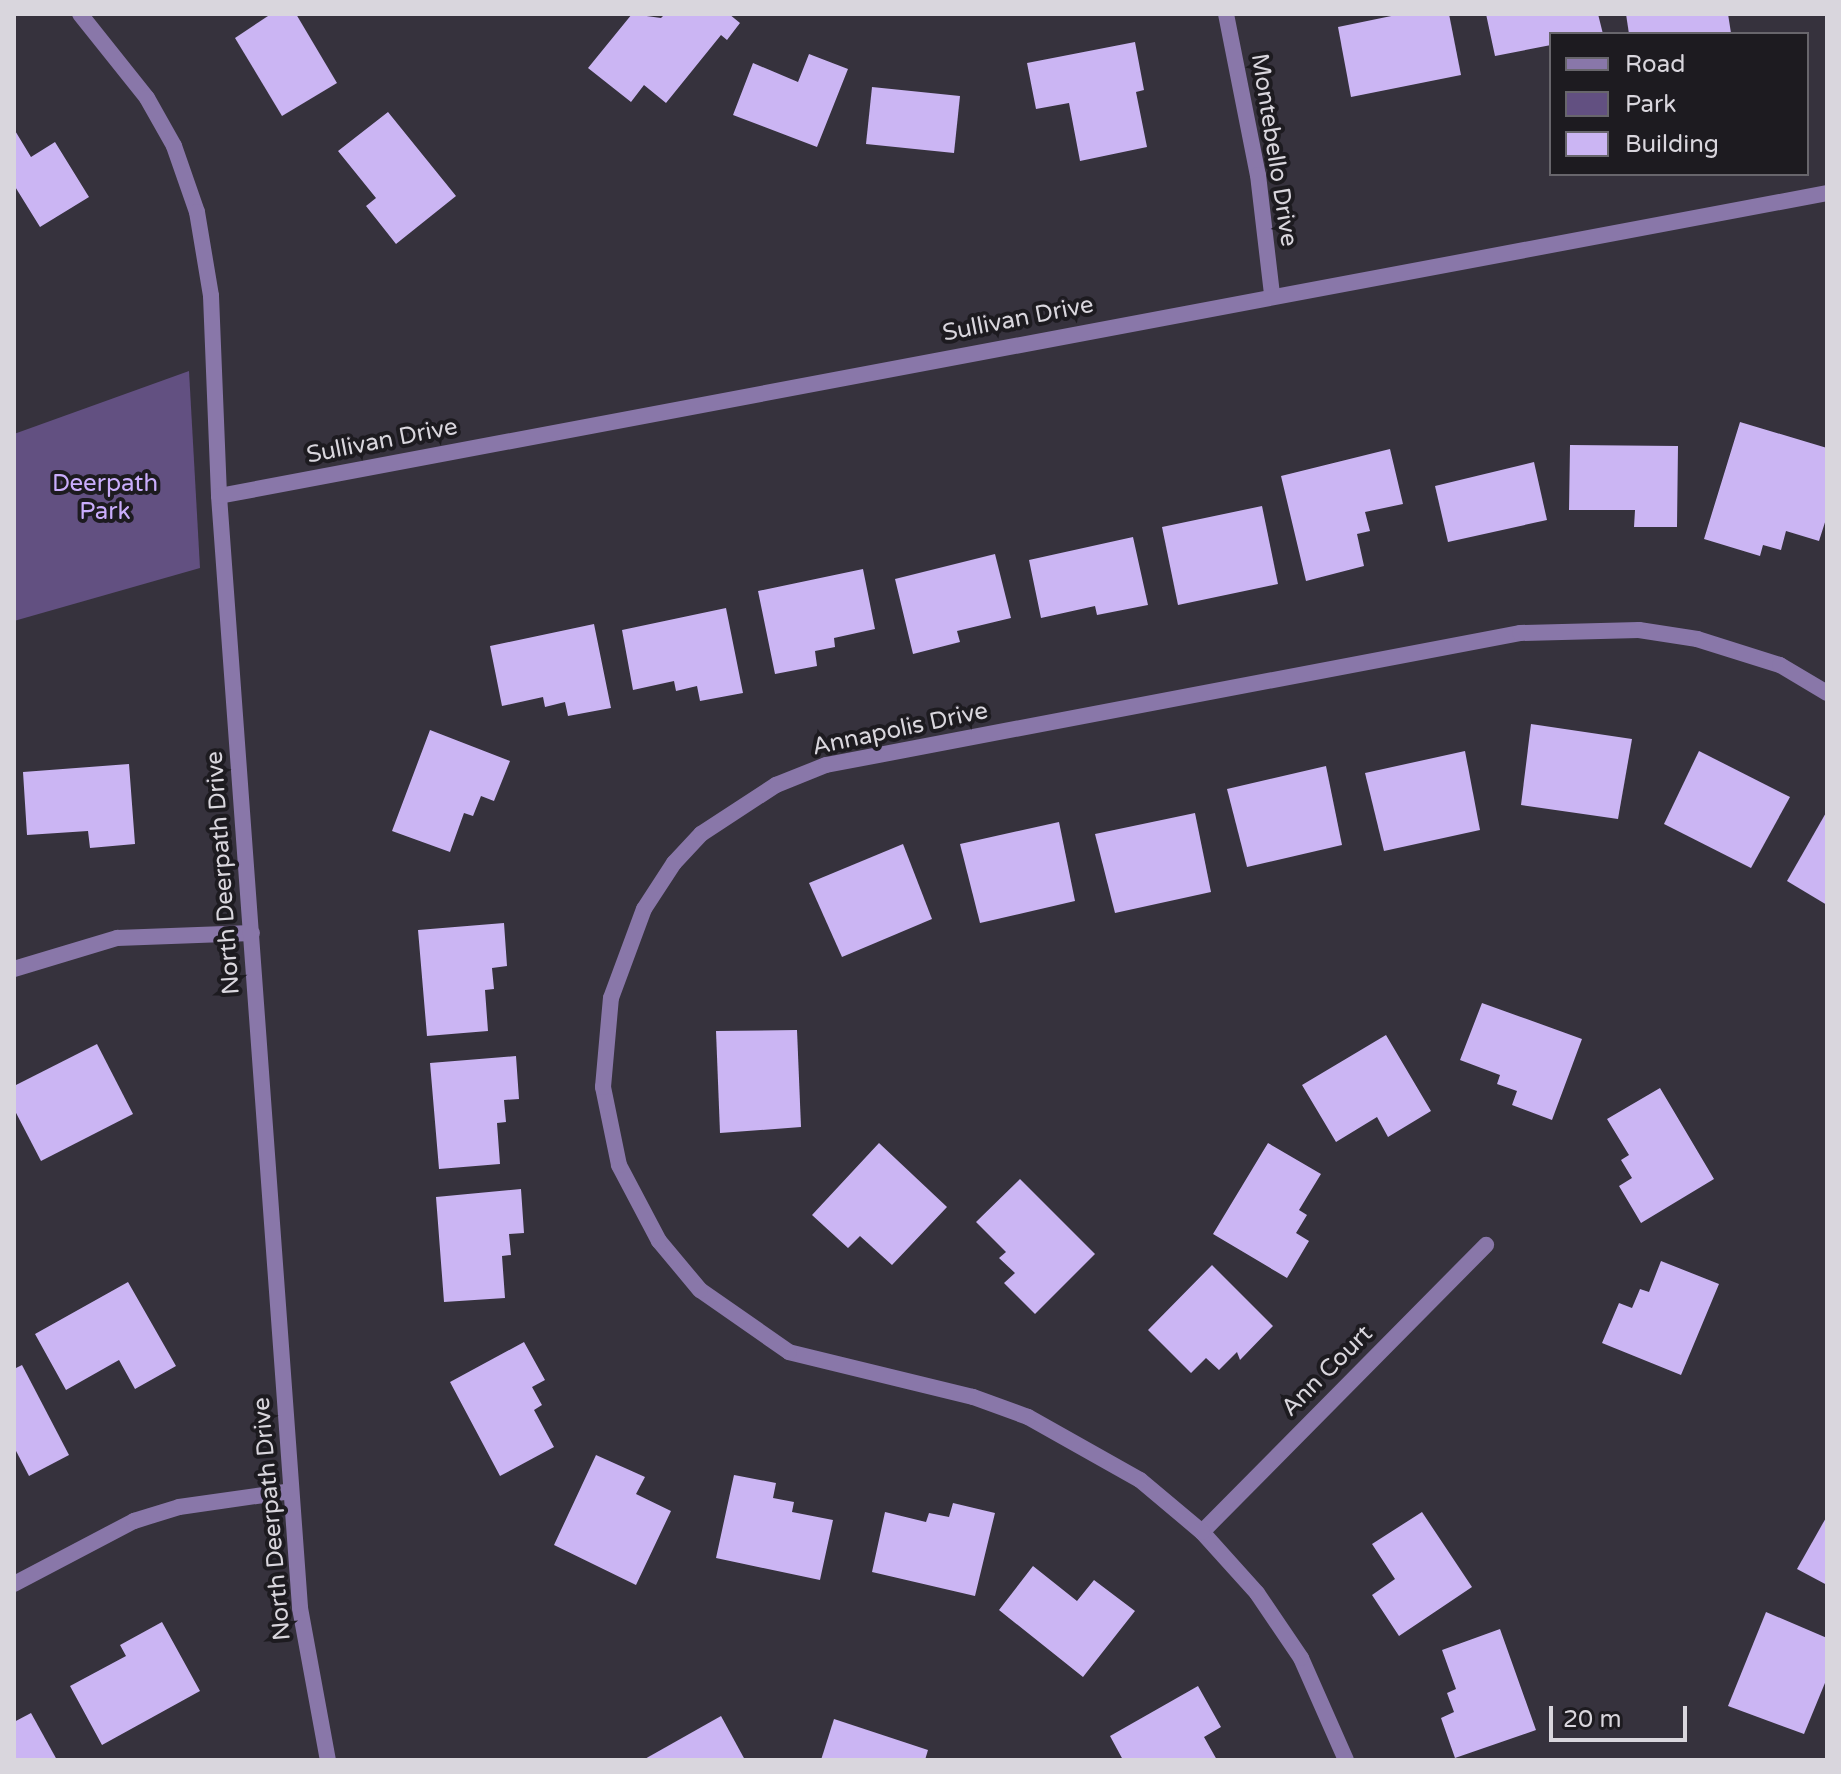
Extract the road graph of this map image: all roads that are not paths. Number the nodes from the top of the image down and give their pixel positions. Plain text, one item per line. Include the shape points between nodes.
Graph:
1 (80, 14) edge
2 (1226, 14) edge
3 (1827, 193) edge
4 (1272, 295) junction
5 (219, 496) junction
6 (1827, 693) edge
7 (252, 933) junction
8 (14, 969) edge
9 (1486, 1245) dead end
10 (291, 1491) junction
11 (1202, 1532) junction
12 (14, 1584) edge
13 (328, 1760) edge
14 (1346, 1760) edge

1 - 5 street, North Deerpath Drive via 147,98 174,146 197,212 211,296
2 - 4 street, Montebello Drive via 1258,175
3 - 4 street, Sullivan Drive
4 - 5 street, Sullivan Drive
5 - 7 street, North Deerpath Drive
6 - 11 street, Annapolis Drive via 1780,665 1697,639 1639,630 1520,633 826,765 776,785 701,834 674,863 644,909 611,998 603,1087 619,1165 659,1241 700,1290 789,1352 973,1397 1028,1417 1140,1480
7 - 8 street via 117,938
7 - 10 street, North Deerpath Drive
9 - 11 street, Ann Court
10 - 12 street via 179,1507 134,1521
10 - 13 street, North Deerpath Drive via 300,1608
11 - 14 street, Annapolis Drive via 1257,1593 1301,1658

